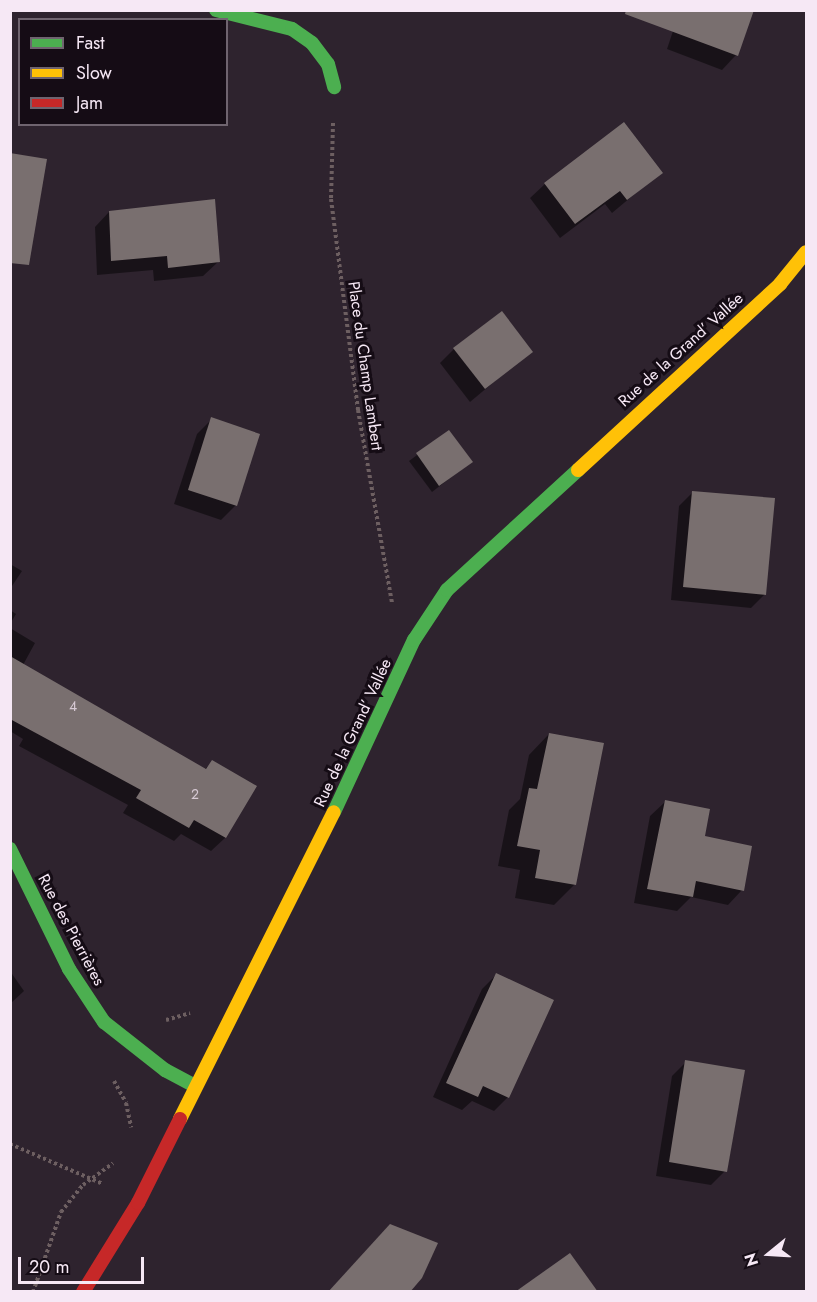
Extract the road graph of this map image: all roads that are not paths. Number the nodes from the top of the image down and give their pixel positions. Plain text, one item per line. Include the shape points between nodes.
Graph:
1 (216, 10) edge
2 (334, 87) road end
3 (807, 252) edge
4 (807, 275) edge
5 (780, 284) junction
6 (10, 849) edge
7 (195, 1086) junction
8 (83, 1292) edge

1 - 2 street via 292,28 312,43 328,64
3 - 5 street, Rue de la Grand’ Vallée
4 - 5 street, Rue de la Grand’ Vallée
5 - 7 street, Rue de la Grand’ Vallée via 447,590 414,640 366,749
6 - 7 street, Rue des Pierrières via 69,969 104,1022 165,1070
7 - 8 street, Rue de la Grand’ Vallée via 138,1203

